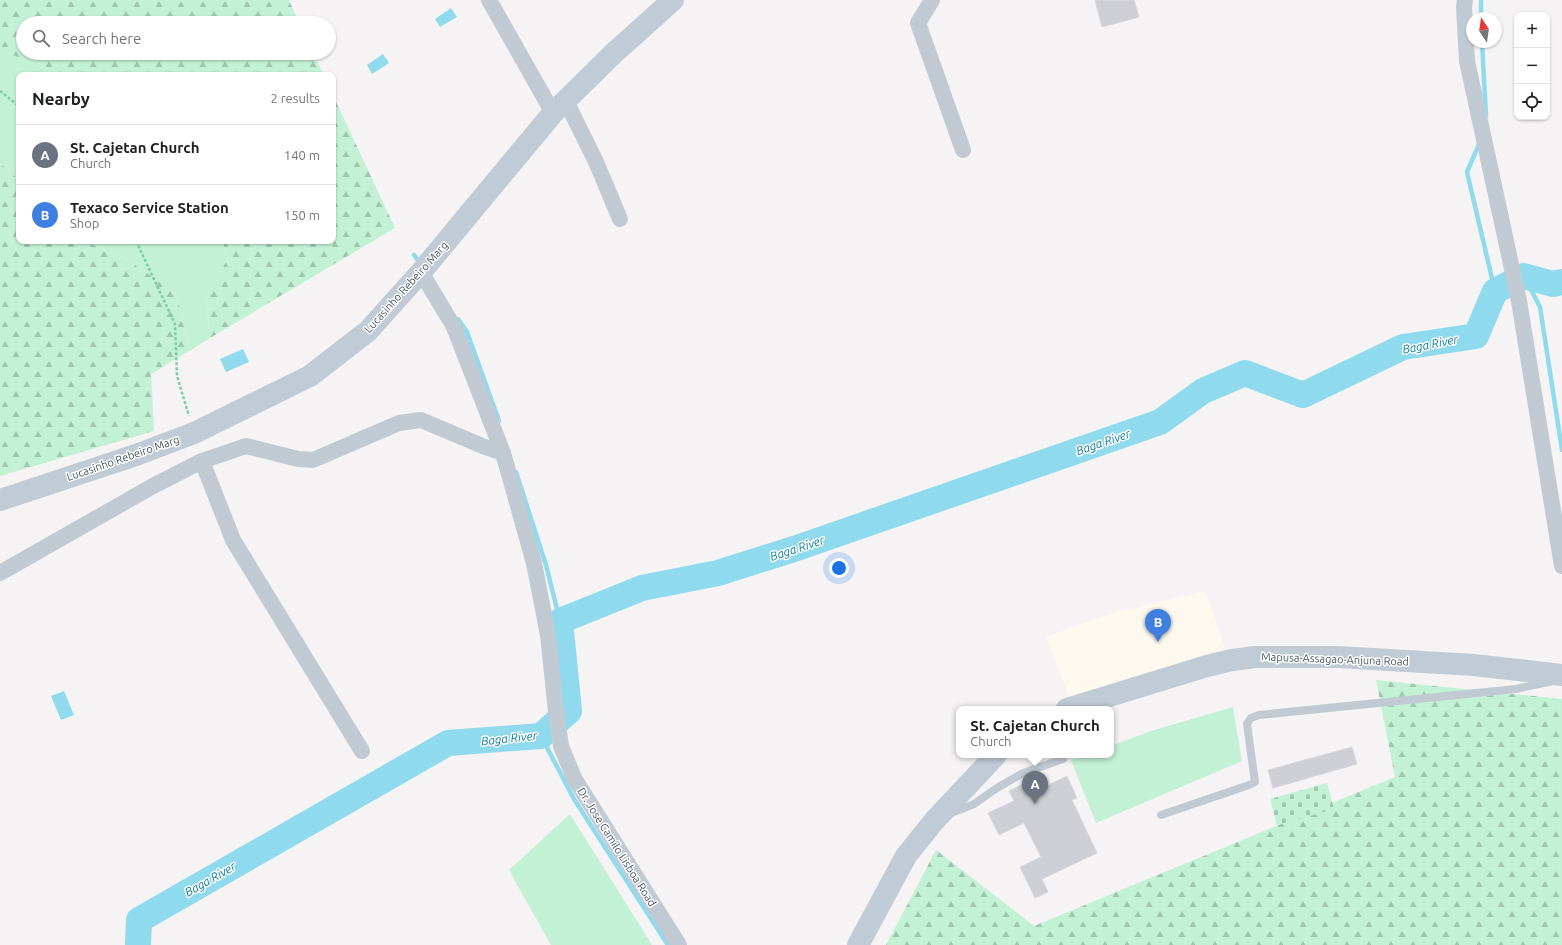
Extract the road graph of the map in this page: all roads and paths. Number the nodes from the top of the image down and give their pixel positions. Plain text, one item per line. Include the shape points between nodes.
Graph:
1 (489, 0) edge
2 (674, 0) edge
3 (932, 0) edge
4 (1465, 0) edge
5 (0, 91) edge
6 (16, 104) edge
7 (560, 107) junction
8 (963, 150) dead end
9 (620, 219) dead end
10 (137, 244) edge
11 (421, 272) junction
12 (194, 433) junction
13 (503, 453) junction
14 (202, 461) junction
15 (0, 500) edge
16 (1562, 566) edge
17 (0, 573) edge
18 (1562, 675) edge
19 (1562, 680) edge
20 (1077, 706) edge
21 (362, 751) dead end
22 (993, 758) edge
23 (1063, 759) dead end
24 (1161, 815) dead end
25 (934, 821) junction
26 (679, 945) edge
27 (858, 945) edge

1 - 7 street
2 - 7 street, Lucasinho Rebeiro Marg via 614,53
3 - 8 street via 918,23
4 - 16 street via 1467,61 1519,301
5 - 6 path
7 - 9 street via 596,162
7 - 11 street, Lucasinho Rebeiro Marg
10 - 12 path via 175,324 177,376
11 - 12 street, Lucasinho Rebeiro Marg via 368,331 310,376
11 - 13 street, Dr. Jose Camilo Lisboa Road via 454,327
12 - 15 street, Lucasinho Rebeiro Marg
13 - 14 street via 421,420 399,423 313,460 298,459 246,446
13 - 26 street, Dr. Jose Camilo Lisboa Road via 534,563 548,635 561,746 574,778
14 - 17 street
14 - 21 street via 233,540
18 - 20 street, Mapusa-Assagao-Anjuna Road via 1474,665 1370,659 1255,657 1207,666
19 - 24 lane via 1516,689 1259,715 1251,718 1247,724 1255,782
22 - 25 street
23 - 25 lane via 1023,773 974,804
25 - 27 street via 906,856

